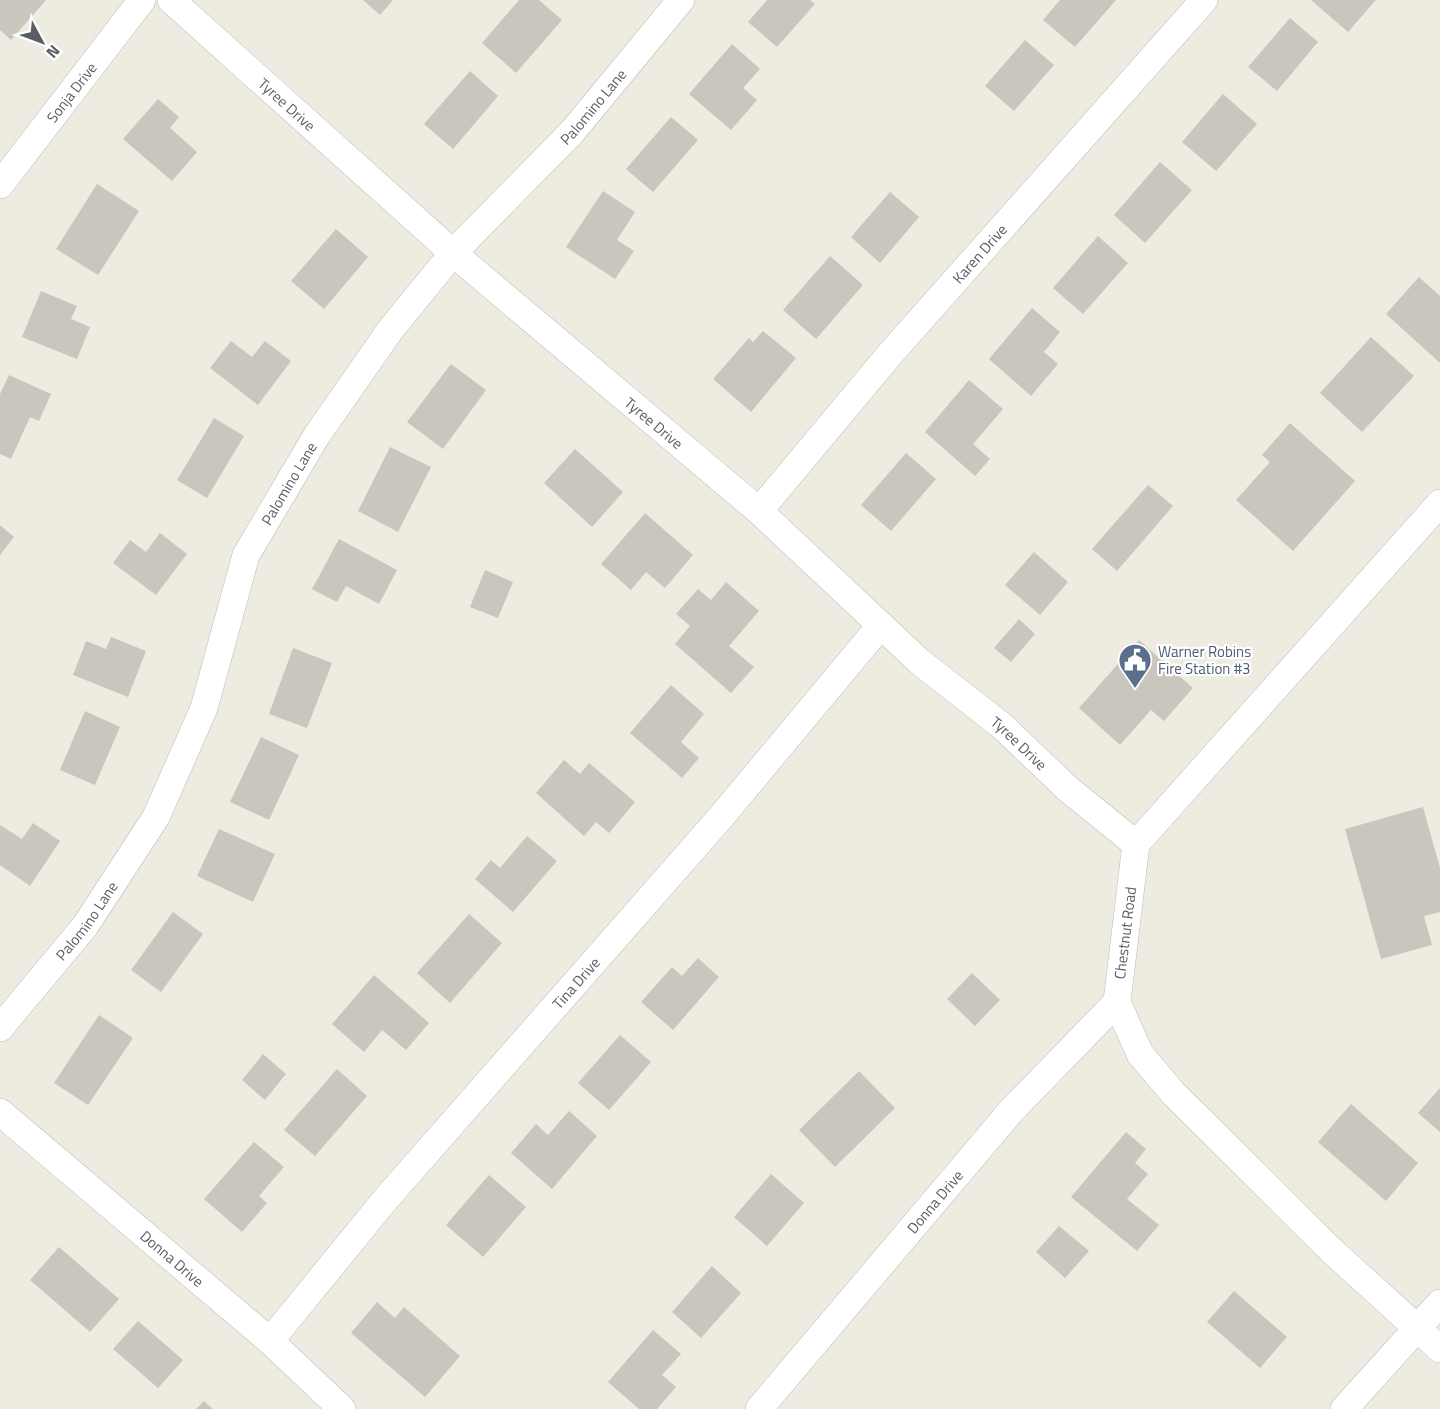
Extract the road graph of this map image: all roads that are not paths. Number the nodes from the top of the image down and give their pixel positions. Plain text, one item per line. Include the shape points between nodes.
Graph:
1 (142, 0) edge
2 (171, 0) edge
3 (681, 0) edge
4 (1204, 0) edge
5 (0, 185) edge
6 (453, 254) junction
7 (1440, 502) edge
8 (759, 511) junction
9 (880, 626) junction
10 (1136, 844) junction
11 (1117, 1002) junction
12 (0, 1028) edge
13 (0, 1112) edge
14 (1440, 1303) edge
15 (1417, 1329) junction
16 (270, 1341) junction
17 (1440, 1349) edge
18 (342, 1409) edge
19 (759, 1409) edge
20 (1344, 1409) edge

1 - 5 street, Sonja Drive
2 - 6 street, Tyree Drive
3 - 6 street, Palomino Lane via 572,132
4 - 8 street, Karen Drive via 891,352
6 - 8 street, Tyree Drive
6 - 12 street, Palomino Lane via 392,329 317,435 246,555 204,708 156,817 85,926
7 - 10 street
8 - 9 street, Tyree Drive
9 - 10 street, Tyree Drive
9 - 16 street, Tina Drive via 721,817 385,1200
10 - 11 street, Chestnut Road
11 - 15 street via 1140,1054 1173,1093 1331,1250
11 - 19 street, Donna Drive via 1011,1111
13 - 16 street, Donna Drive
14 - 15 street
15 - 17 street
15 - 20 street
16 - 18 street, Donna Drive

